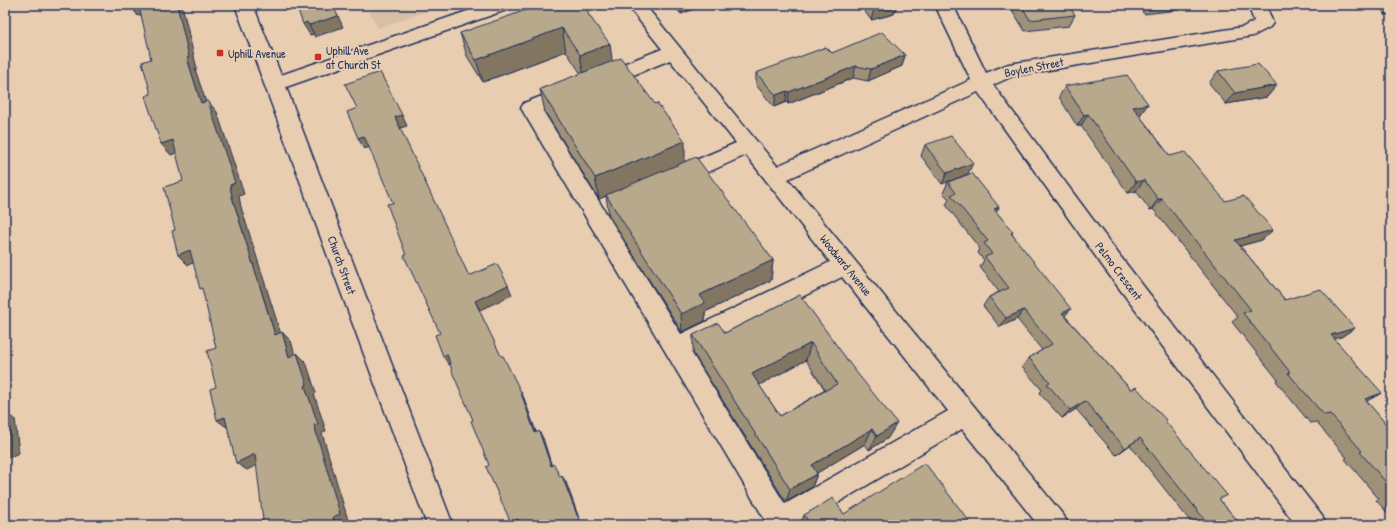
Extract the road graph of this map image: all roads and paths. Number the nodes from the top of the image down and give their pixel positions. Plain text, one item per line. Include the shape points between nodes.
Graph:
1 (244, 5) edge
2 (503, 5) edge
3 (636, 5) edge
4 (944, 5) edge
5 (1257, 5) edge
6 (1389, 5) edge
7 (1391, 9) edge
8 (674, 51) junction
9 (981, 82) junction
10 (275, 84) junction
11 (750, 146) junction
12 (774, 176) junction
13 (658, 185) edge
14 (846, 264) junction
15 (676, 348) junction
16 (966, 414) junction
17 (782, 523) edge
18 (440, 525) edge
19 (1055, 525) edge
20 (1313, 525) edge

1 - 10 street, Church Street
2 - 10 street
3 - 8 street, Woodward Avenue
4 - 9 street, Pelmo Crescent
5 - 9 street, Boylen Street via 1264,23 1247,32 1008,70
6 - 7 highway
8 - 11 street, Woodward Avenue
8 - 15 street via 531,108 602,209
9 - 12 street, Boylen Street
9 - 20 street, Pelmo Crescent via 1112,262
10 - 18 street, Church Street
11 - 12 street, Woodward Avenue
11 - 13 street
12 - 14 street, Woodward Avenue
14 - 15 street
14 - 16 street, Woodward Avenue
15 - 17 street
16 - 17 street
16 - 19 street, Woodward Avenue

